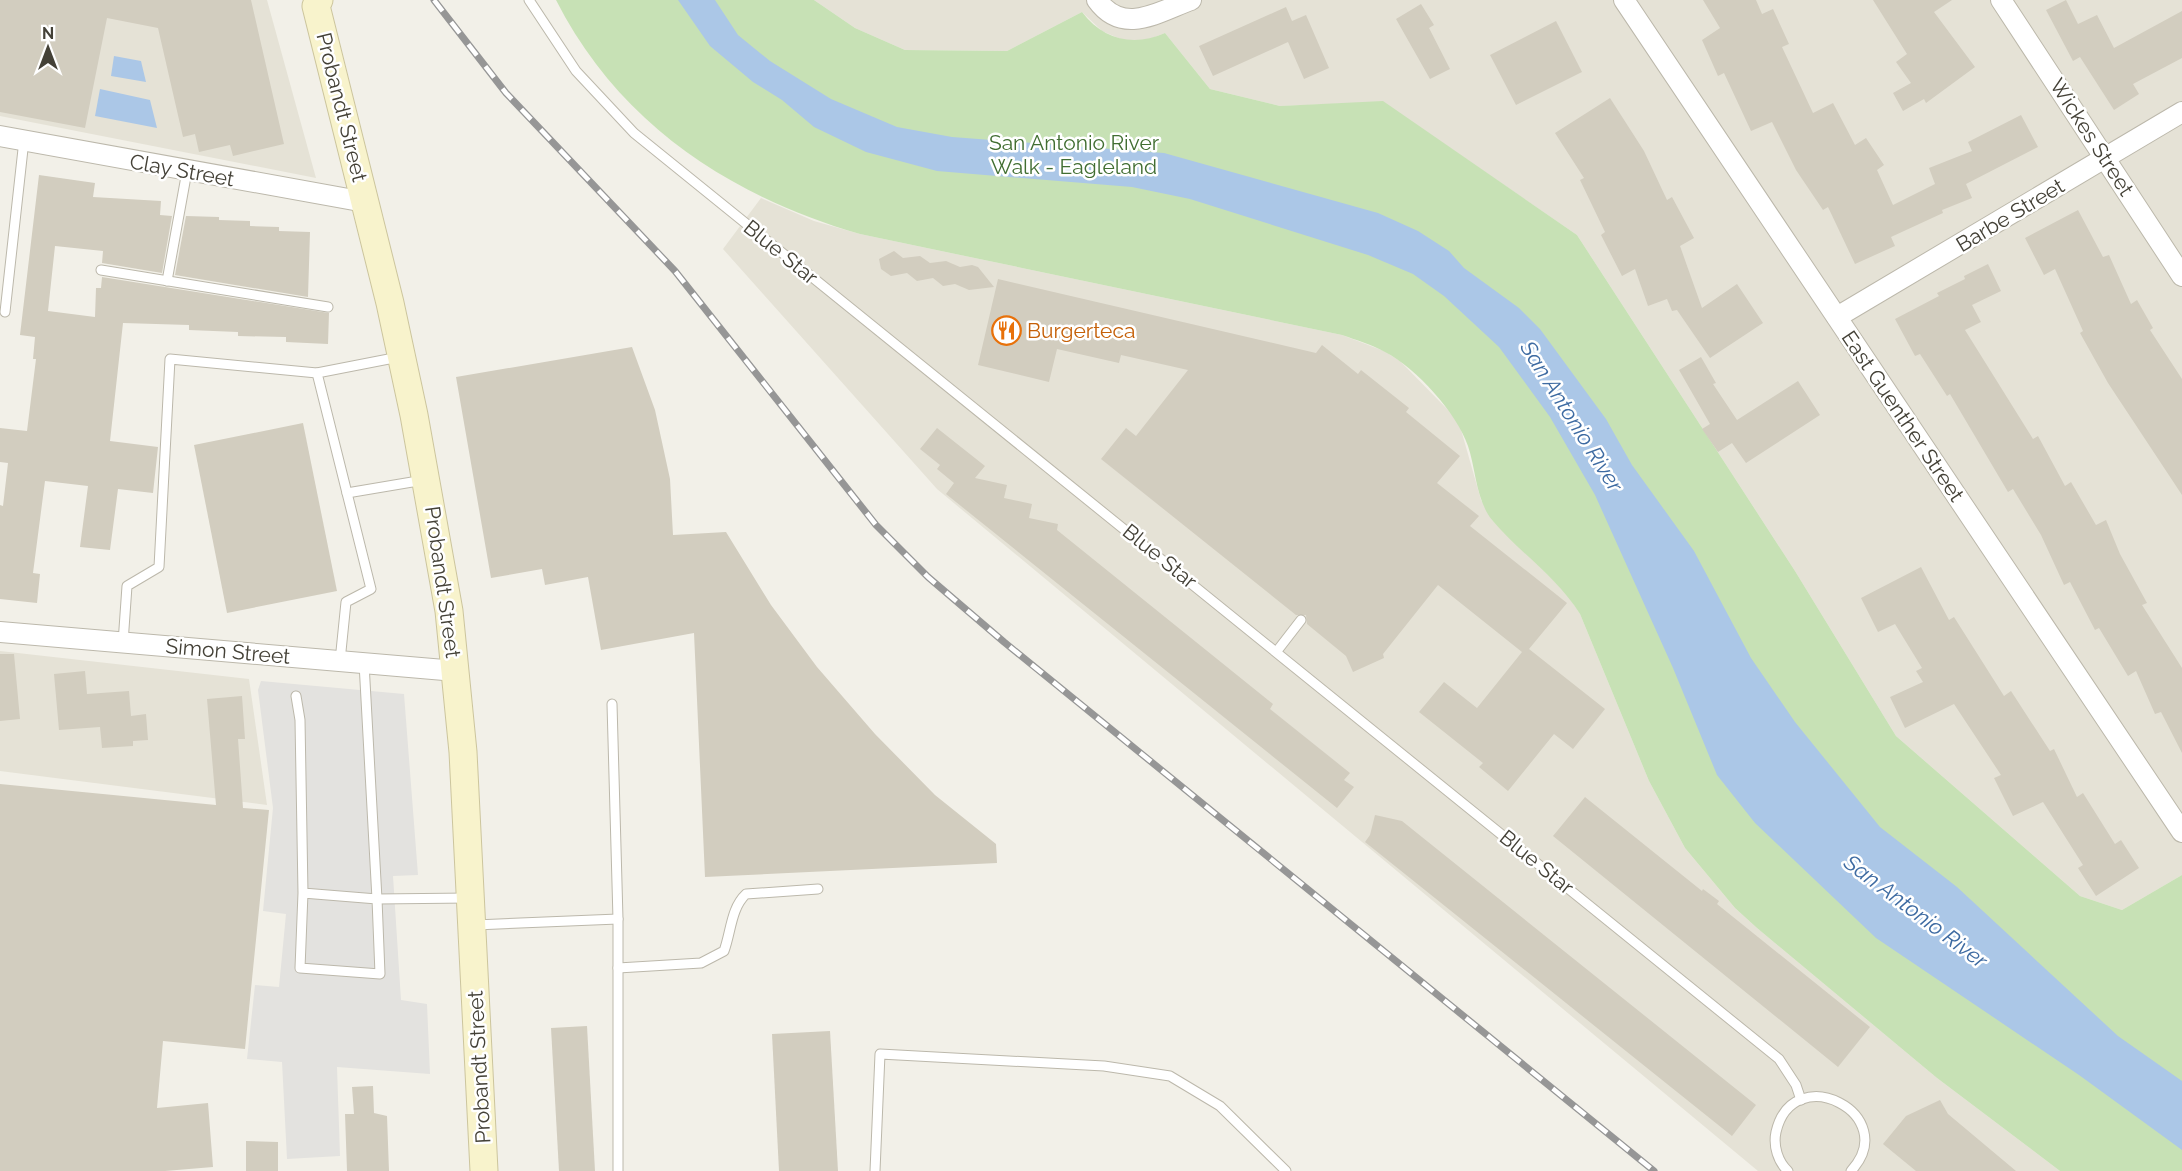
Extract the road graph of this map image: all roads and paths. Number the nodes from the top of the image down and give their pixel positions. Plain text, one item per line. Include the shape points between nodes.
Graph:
1 (529, 0) edge
2 (1097, 0) edge
3 (1191, 0) edge
4 (1624, 0) edge
5 (2001, 0) edge
6 (314, 2) edge
7 (2182, 112) edge
8 (0, 136) edge
9 (24, 140) junction
10 (2106, 157) junction
11 (187, 171) junction
12 (365, 202) junction
13 (101, 270) dead end
14 (2182, 276) edge
15 (167, 281) junction
16 (328, 307) dead end
17 (5, 312) dead end
18 (1837, 317) junction
19 (401, 357) junction
20 (317, 373) junction
21 (427, 479) junction
22 (347, 493) junction
23 (1301, 620) dead end
24 (0, 632) edge
25 (123, 643) junction
26 (1277, 651) junction
27 (340, 661) junction
28 (364, 663) junction
29 (456, 671) junction
30 (296, 696) dead end
31 (612, 704) dead end
32 (2182, 832) edge
33 (818, 889) dead end
34 (303, 893) junction
35 (471, 898) junction
36 (377, 899) junction
37 (618, 919) junction
38 (473, 926) junction
39 (618, 968) junction
40 (1801, 1100) junction
41 (484, 1171) edge
42 (618, 1171) edge
43 (875, 1171) edge
44 (1286, 1171) edge
45 (1788, 1171) edge
46 (1851, 1171) edge

1 - 26 lane, Blue Star via 576,71 634,134
2 - 3 street via 1105,11 1123,20 1143,18
4 - 18 street, East Guenther Street
5 - 10 street, Wickes Street
6 - 12 main road, Probandt Street
7 - 10 street, Barbe Street
8 - 9 street, Clay Street
9 - 11 street, Clay Street
9 - 17 lane
10 - 14 street, Wickes Street
10 - 18 street, Barbe Street
11 - 12 street, Clay Street
11 - 15 lane
12 - 19 main road, Probandt Street
13 - 15 lane
15 - 16 lane
18 - 32 street, East Guenther Street
19 - 20 lane
19 - 21 main road, Probandt Street
20 - 22 lane
20 - 25 lane via 170,359 159,567 127,586
21 - 22 lane
21 - 29 main road, Probandt Street
22 - 27 lane via 370,589 346,602
23 - 26 lane
24 - 25 street, Simon Street
25 - 27 street, Simon Street
26 - 40 lane, Blue Star via 1779,1059
27 - 28 street, Simon Street
28 - 29 street, Simon Street
28 - 36 lane
29 - 35 main road, Probandt Street
30 - 34 lane via 300,720
31 - 37 lane
33 - 39 lane via 746,894 736,904 724,951 701,963
34 - 36 lane
34 - 36 lane via 300,968 380,974
35 - 36 lane
35 - 38 main road, Probandt Street
37 - 38 lane
37 - 39 lane
38 - 41 main road, Probandt Street
39 - 42 lane
40 - 45 lane via 1784,1115 1776,1136 1779,1158
40 - 46 lane via 1823,1096 1852,1110 1863,1139 1859,1160
43 - 44 lane via 880,1054 1104,1066 1170,1076 1220,1106

